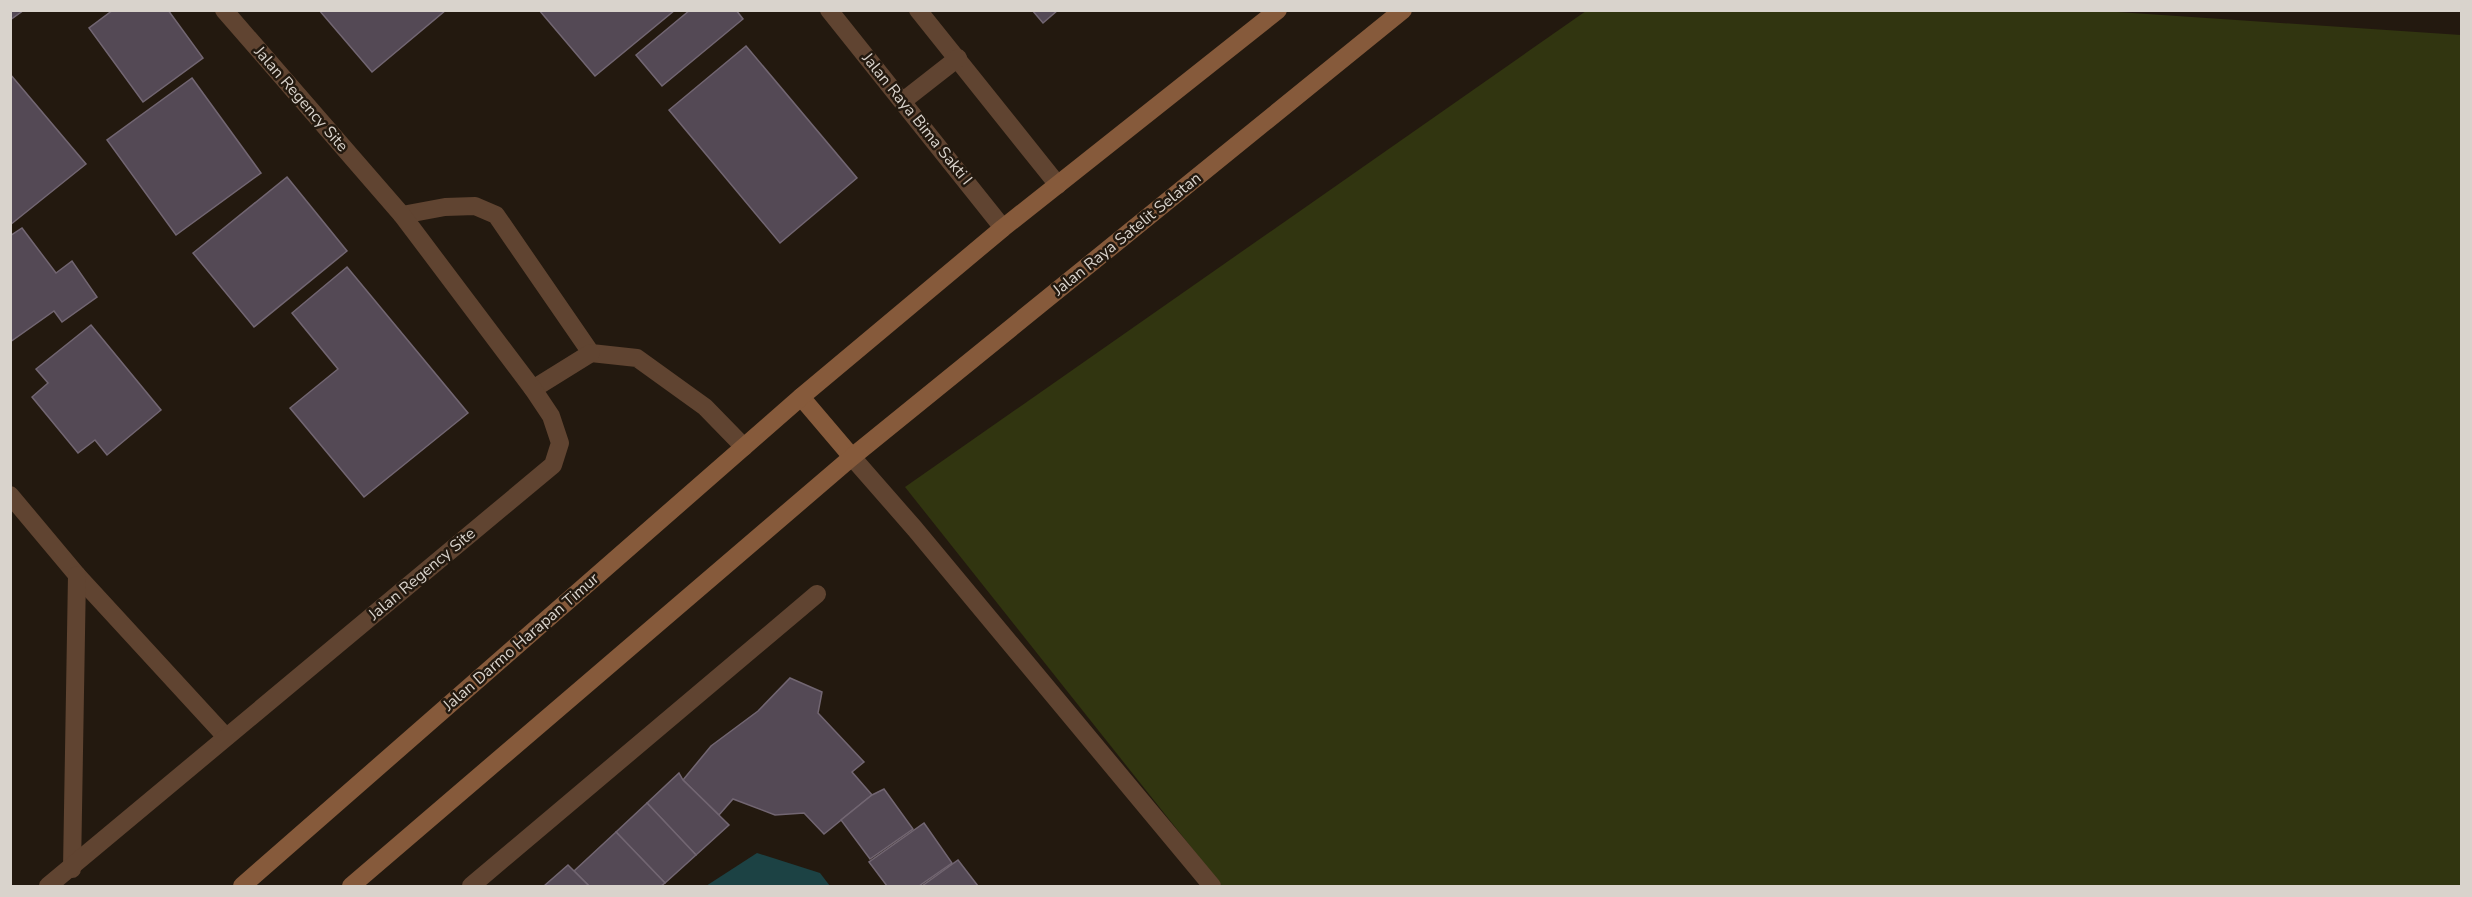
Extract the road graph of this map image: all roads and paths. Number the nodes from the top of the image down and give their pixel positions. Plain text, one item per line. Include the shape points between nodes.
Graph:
1 (224, 10) edge
2 (829, 10) edge
3 (918, 10) edge
4 (1278, 10) edge
5 (1403, 10) edge
6 (958, 58) junction
7 (903, 101) junction
8 (1058, 185) junction
9 (402, 215) junction
10 (1003, 228) junction
11 (591, 353) junction
12 (533, 388) junction
13 (801, 397) junction
14 (744, 447) junction
15 (852, 457) junction
16 (10, 495) edge
17 (77, 574) junction
18 (817, 594) dead end
19 (226, 737) junction
20 (72, 869) junction
21 (48, 886) edge
22 (242, 886) edge
23 (351, 886) edge
24 (471, 886) edge
25 (1212, 886) edge

1 - 9 street, Jalan Regency Site
2 - 7 street, Jalan Raya Bima Sakti I
3 - 6 street
4 - 8 main road
5 - 15 main road, Jalan Raya Satelit Selatan
6 - 7 street
6 - 8 street
7 - 10 street, Jalan Raya Bima Sakti I
8 - 10 main road
9 - 11 street via 475,206 496,215
9 - 12 street, Jalan Regency Site
10 - 13 main road
11 - 12 street
11 - 14 street via 637,358 705,407
12 - 19 street, Jalan Regency Site via 551,416 560,442 553,465
13 - 14 main road, Jalan Darmo Harapan Timur
13 - 15 main road
14 - 22 main road, Jalan Darmo Harapan Timur
15 - 23 main road
15 - 25 street
16 - 17 street
17 - 19 street
17 - 20 street
18 - 24 street
19 - 20 street, Jalan Regency Site
20 - 21 street, Jalan Regency Site

